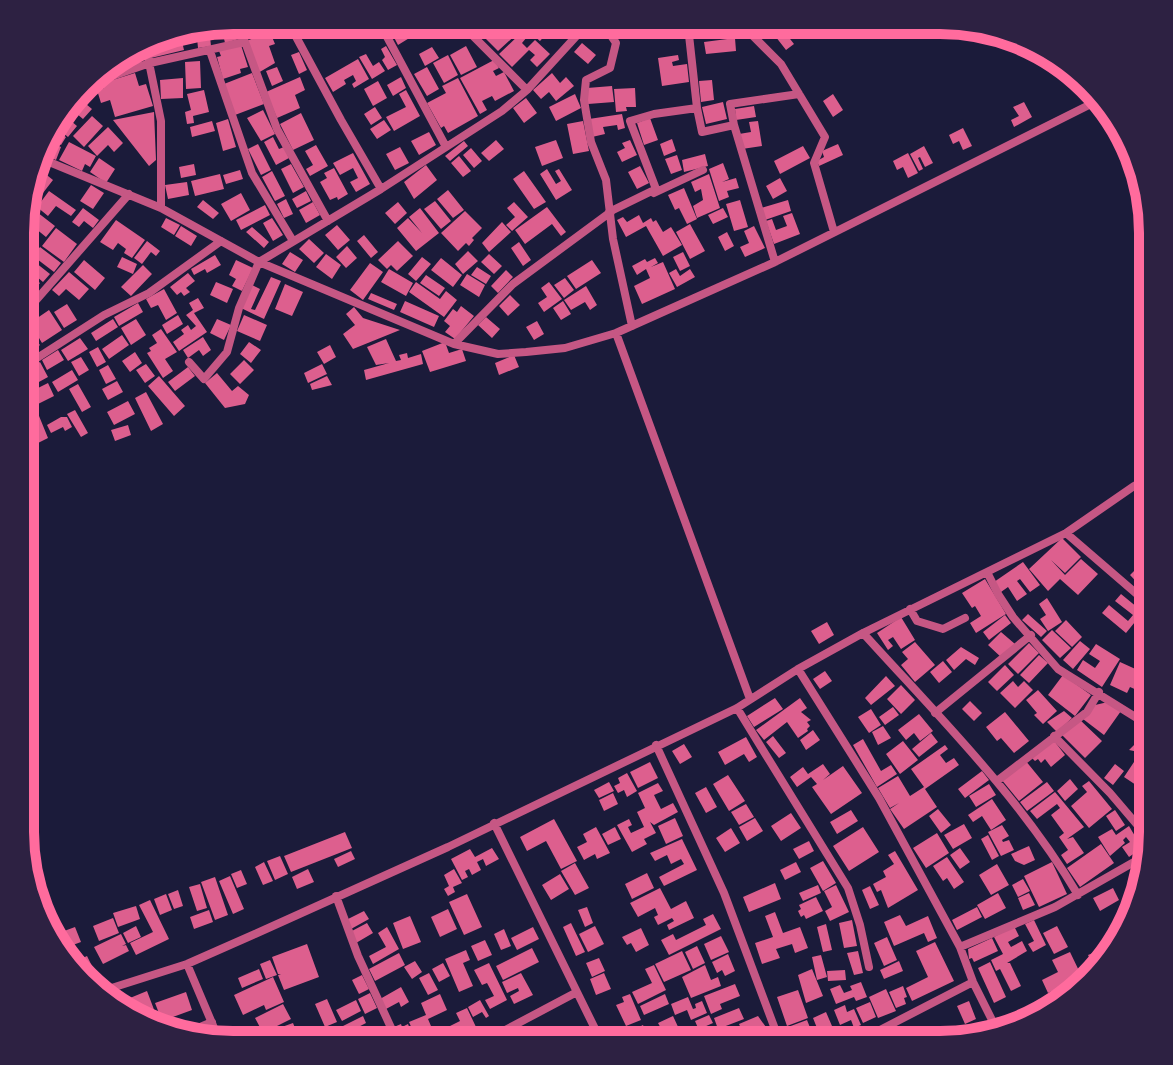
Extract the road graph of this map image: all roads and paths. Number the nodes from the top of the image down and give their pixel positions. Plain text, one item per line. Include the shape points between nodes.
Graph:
1 (241, 34) edge
2 (295, 34) edge
3 (386, 34) edge
4 (471, 34) edge
5 (580, 34) edge
6 (610, 34) edge
7 (689, 34) edge
8 (751, 34) edge
9 (244, 42) junction
10 (210, 51) junction
11 (148, 54) edge
12 (150, 63) junction
13 (111, 77) edge
14 (527, 90) junction
15 (799, 94) junction
16 (1091, 104) edge
17 (697, 108) junction
18 (734, 125) junction
19 (445, 145) junction
20 (48, 161) edge
21 (703, 170) dead end
22 (381, 189) junction
23 (129, 194) junction
24 (161, 208) junction
25 (609, 212) junction
26 (328, 221) junction
27 (834, 232) junction
28 (221, 241) junction
29 (293, 241) junction
30 (259, 262) junction
31 (775, 262) junction
32 (34, 302) edge
33 (632, 326) junction
34 (616, 333) junction
35 (454, 344) junction
36 (35, 358) edge
37 (189, 362) dead end
38 (1139, 483) edge
39 (1066, 533) junction
40 (987, 572) junction
41 (1139, 596) edge
42 (910, 609) junction
43 (965, 618) dead end
44 (863, 633) junction
45 (1031, 635) junction
46 (798, 669) junction
47 (1099, 692) junction
48 (750, 699) junction
49 (737, 708) junction
50 (935, 713) junction
51 (1139, 719) edge
52 (1054, 736) junction
53 (656, 745) junction
54 (997, 781) junction
55 (494, 823) junction
56 (1139, 827) edge
57 (1137, 861) edge
58 (1078, 895) junction
59 (336, 896) junction
60 (960, 947) junction
61 (187, 964) junction
62 (869, 967) dead end
63 (973, 982) junction
64 (110, 988) edge
65 (577, 992) junction
66 (212, 1022) junction
67 (994, 1023) edge
68 (199, 1028) edge
69 (215, 1030) edge
70 (393, 1031) edge
71 (503, 1031) edge
72 (596, 1031) edge
73 (776, 1031) edge
74 (878, 1031) edge

1 - 9 street
2 - 22 street
3 - 19 street
4 - 14 street
5 - 14 street
6 - 25 street via 616,43 610,68 586,80 583,88
7 - 17 street
8 - 15 street via 781,64
9 - 10 street
9 - 26 street via 277,129
10 - 12 street
10 - 29 street via 252,173
11 - 12 street
12 - 13 street
12 - 24 street via 161,121
14 - 19 street
15 - 18 street via 730,104
15 - 27 street via 825,137 814,163
16 - 27 street
17 - 18 street via 702,132
17 - 25 street via 630,121 656,189
18 - 31 street
19 - 22 street
20 - 23 street
21 - 25 street
22 - 26 street
23 - 24 street
23 - 32 street
24 - 28 street
25 - 33 street
25 - 35 street via 513,284
26 - 29 street
27 - 31 street
28 - 30 street
28 - 36 street via 149,293
29 - 30 street
30 - 35 street
30 - 37 street via 227,352 204,379
31 - 33 street
33 - 34 street
34 - 35 street via 565,348 498,354
34 - 48 street
38 - 39 street
39 - 40 street
39 - 41 street
40 - 42 street
40 - 45 street via 1013,617
42 - 43 street via 917,621 943,629
42 - 44 street
44 - 46 street
44 - 50 street
45 - 47 street via 1058,669
45 - 50 street
46 - 48 street
46 - 60 street via 879,798
47 - 51 street
47 - 52 street via 1087,712
48 - 49 street
49 - 53 street
49 - 62 street via 848,888
50 - 54 street
52 - 54 street
52 - 56 street
53 - 55 street
53 - 73 street via 724,893
54 - 58 street
55 - 59 street
55 - 65 street
57 - 58 street
58 - 60 street
59 - 61 street
59 - 70 street
60 - 63 street
61 - 64 street
61 - 66 street
63 - 67 street
63 - 74 street
65 - 71 street
65 - 72 street
66 - 68 street
66 - 69 street

